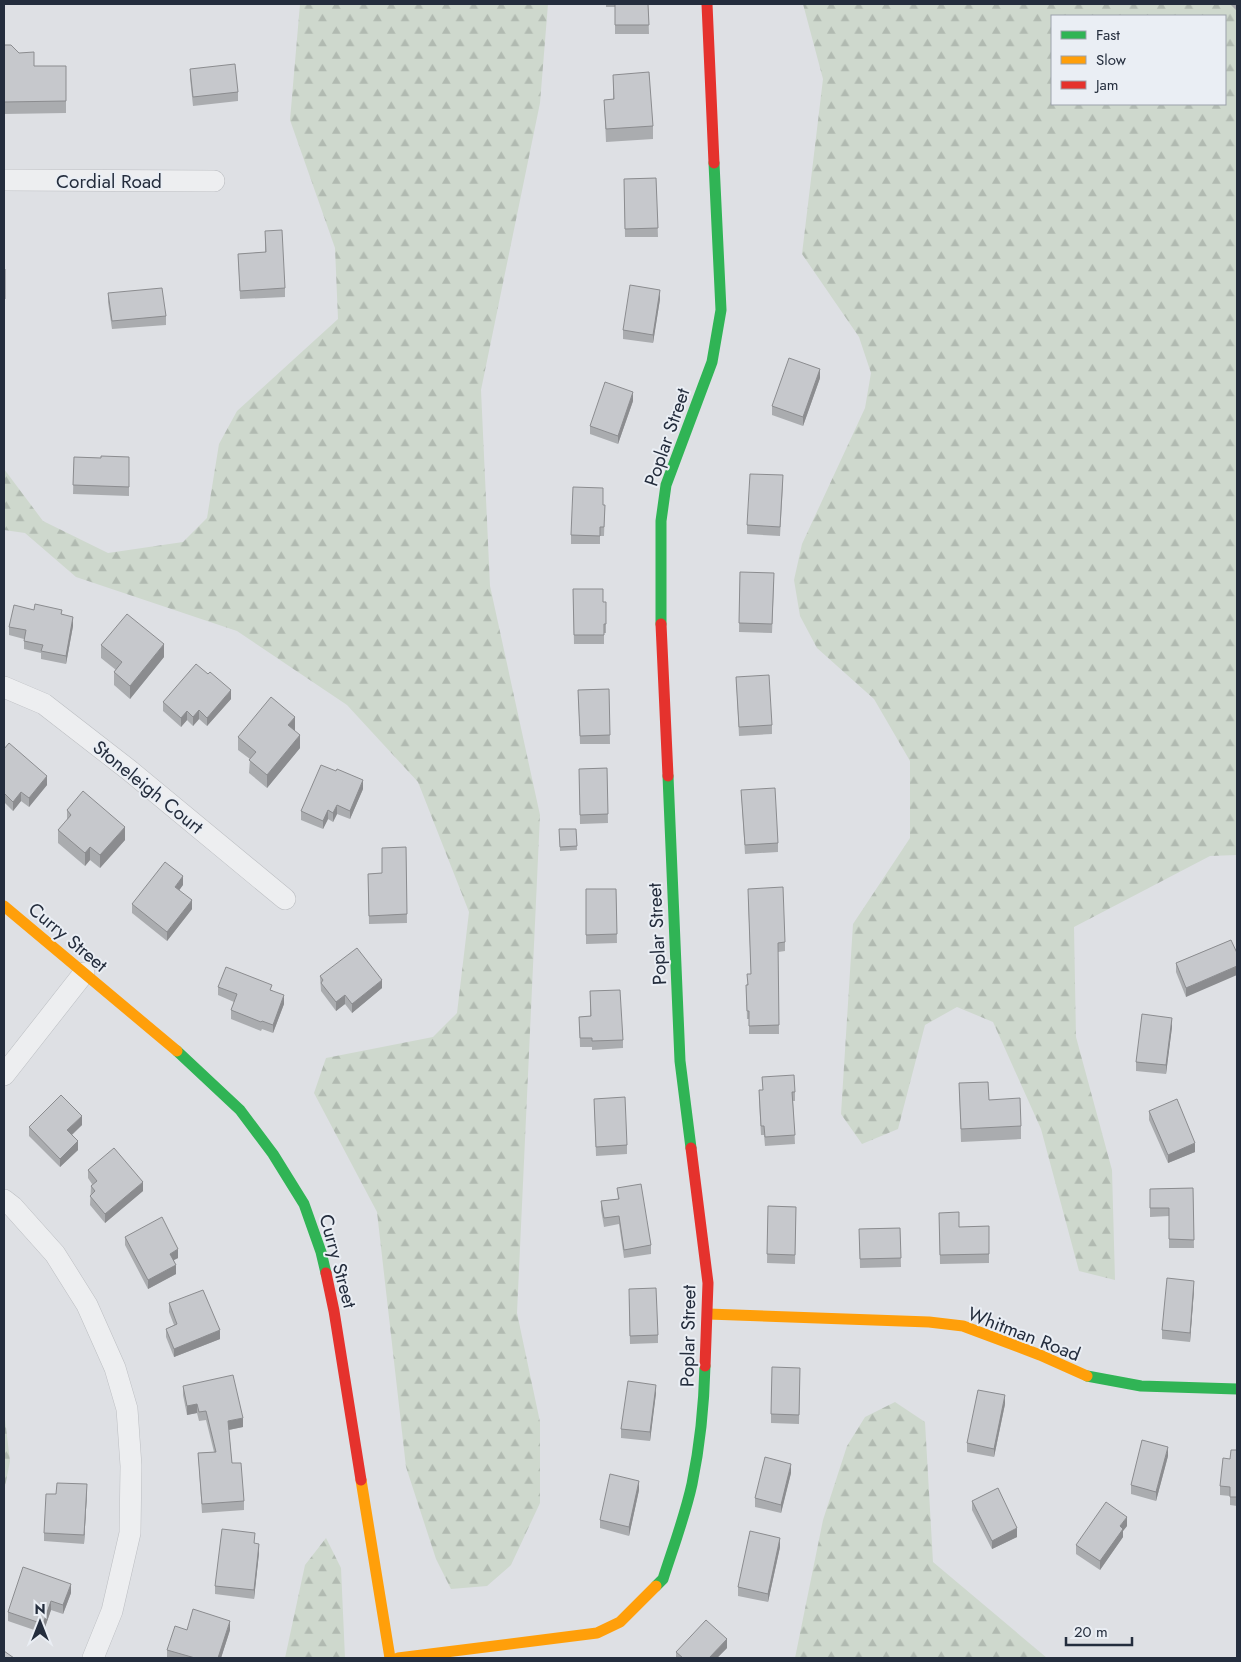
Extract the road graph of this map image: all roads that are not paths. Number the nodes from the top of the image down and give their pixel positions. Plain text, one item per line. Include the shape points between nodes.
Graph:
1 (707, 4) edge
2 (4, 180) edge
3 (214, 181) dead end
4 (4, 687) edge
5 (285, 899) dead end
6 (4, 906) edge
7 (84, 973) junction
8 (4, 1075) edge
9 (4, 1200) edge
10 (708, 1314) junction
11 (1237, 1389) edge
12 (93, 1658) edge
13 (390, 1658) edge
14 (398, 1658) edge

1 - 10 street, Poplar Street via 721,310 712,362 666,485 661,520 661,622 680,1061 708,1283
2 - 3 street, Cordial Road
4 - 5 street, Stoneleigh Court via 44,704
6 - 7 street, Curry Street
7 - 8 street
7 - 13 street, Curry Street via 163,1038 240,1110 273,1154 304,1204 321,1252 334,1311
9 - 12 street via 55,1254 87,1305 116,1368 127,1409 131,1466 130,1532 112,1611
10 - 11 street, Whitman Road via 963,1326 1040,1355 1082,1375 1141,1386
10 - 14 street, Poplar Street via 704,1411 692,1484 662,1579 655,1588 620,1622 597,1633

